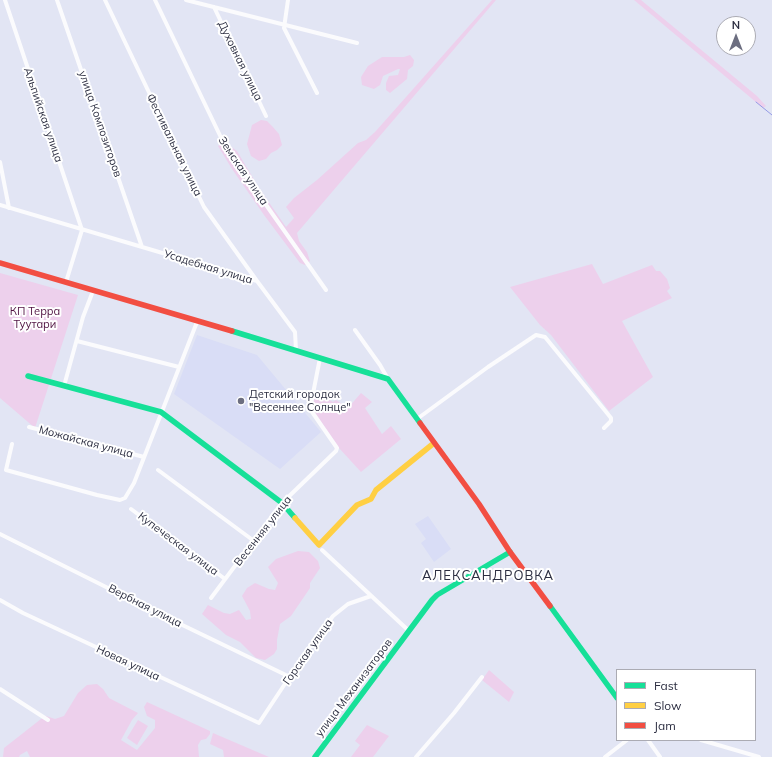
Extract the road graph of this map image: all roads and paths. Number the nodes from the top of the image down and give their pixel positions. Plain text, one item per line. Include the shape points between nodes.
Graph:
1 (5, 0) edge
2 (57, 0) edge
3 (105, 0) edge
4 (155, 0) edge
5 (186, 0) edge
6 (288, 0) edge
7 (214, 7) junction
8 (284, 24) junction
9 (358, 43) dead end
10 (317, 92) dead end
11 (266, 116) dead end
12 (0, 162) edge
13 (0, 205) edge
14 (9, 208) junction
15 (82, 230) junction
16 (142, 247) junction
17 (0, 263) edge
18 (66, 282) junction
19 (258, 282) junction
20 (326, 290) dead end
21 (93, 291) junction
22 (197, 322) junction
23 (355, 330) dead end
24 (77, 341) junction
25 (296, 350) junction
26 (320, 358) junction
27 (179, 367) junction
28 (28, 376) dead end
29 (388, 379) junction
30 (64, 386) junction
31 (161, 412) junction
32 (416, 419) junction
33 (29, 427) dead end
34 (604, 428) dead end
35 (434, 443) junction
36 (12, 444) dead end
37 (144, 457) junction
38 (158, 470) dead end
39 (282, 502) junction
40 (131, 509) dead end
41 (0, 534) edge
42 (254, 541) junction
43 (320, 548) junction
44 (510, 552) junction
45 (225, 579) junction
46 (371, 596) junction
47 (211, 598) dead end
48 (0, 600) edge
49 (409, 631) junction
50 (290, 677) junction
51 (482, 677) dead end
52 (0, 689) edge
53 (616, 697) edge
54 (48, 720) dead end
55 (259, 723) joint
56 (626, 741) edge
57 (649, 741) edge
58 (704, 741) edge
59 (315, 757) edge
60 (416, 757) edge
61 (605, 757) edge
62 (660, 757) edge
63 (759, 757) edge

1 - 15 street, Альпийская улица
2 - 16 street, улица Композиторов
3 - 19 street, Фестивальная улица via 204,207
4 - 20 street, Земская улица via 226,148
5 - 7 street
6 - 8 street
7 - 8 street
7 - 11 street, Духовная улица
8 - 9 street
8 - 10 street
12 - 14 street
13 - 14 street, Усадебная улица
14 - 15 street, Усадебная улица
15 - 16 street, Усадебная улица
15 - 18 street
16 - 19 street, Усадебная улица
17 - 18 street
18 - 21 street
19 - 25 street, Усадебная улица via 295,332
21 - 22 street
21 - 24 street
22 - 25 street
22 - 27 street
23 - 29 street
24 - 27 street
24 - 30 street
25 - 26 street
26 - 29 street
26 - 39 street, Весенняя улица via 310,409 337,448
27 - 31 street
28 - 30 street
29 - 32 street
30 - 31 street
31 - 37 street
31 - 39 street
32 - 34 street via 536,335 545,337 611,418
32 - 35 street
33 - 37 street, Можайская улица
35 - 43 street via 376,490 371,499 357,505
35 - 44 street via 479,504
36 - 37 street via 6,470 120,500 125,498 134,483
38 - 42 street
39 - 42 street, Весенняя улица
39 - 43 street
40 - 45 street, Купеческая улица
41 - 50 street, Вербная улица
42 - 45 street, Весенняя улица
43 - 46 street
44 - 49 street, улица Механизаторов via 437,595
44 - 53 street
45 - 47 street, Весенняя улица
46 - 49 street
46 - 50 street, Горская улица via 348,604 333,616
48 - 55 street, Новая улица
49 - 59 street, улица Механизаторов
50 - 55 street, Горская улица
51 - 60 street
52 - 54 street
56 - 61 street
57 - 62 street
58 - 63 street

